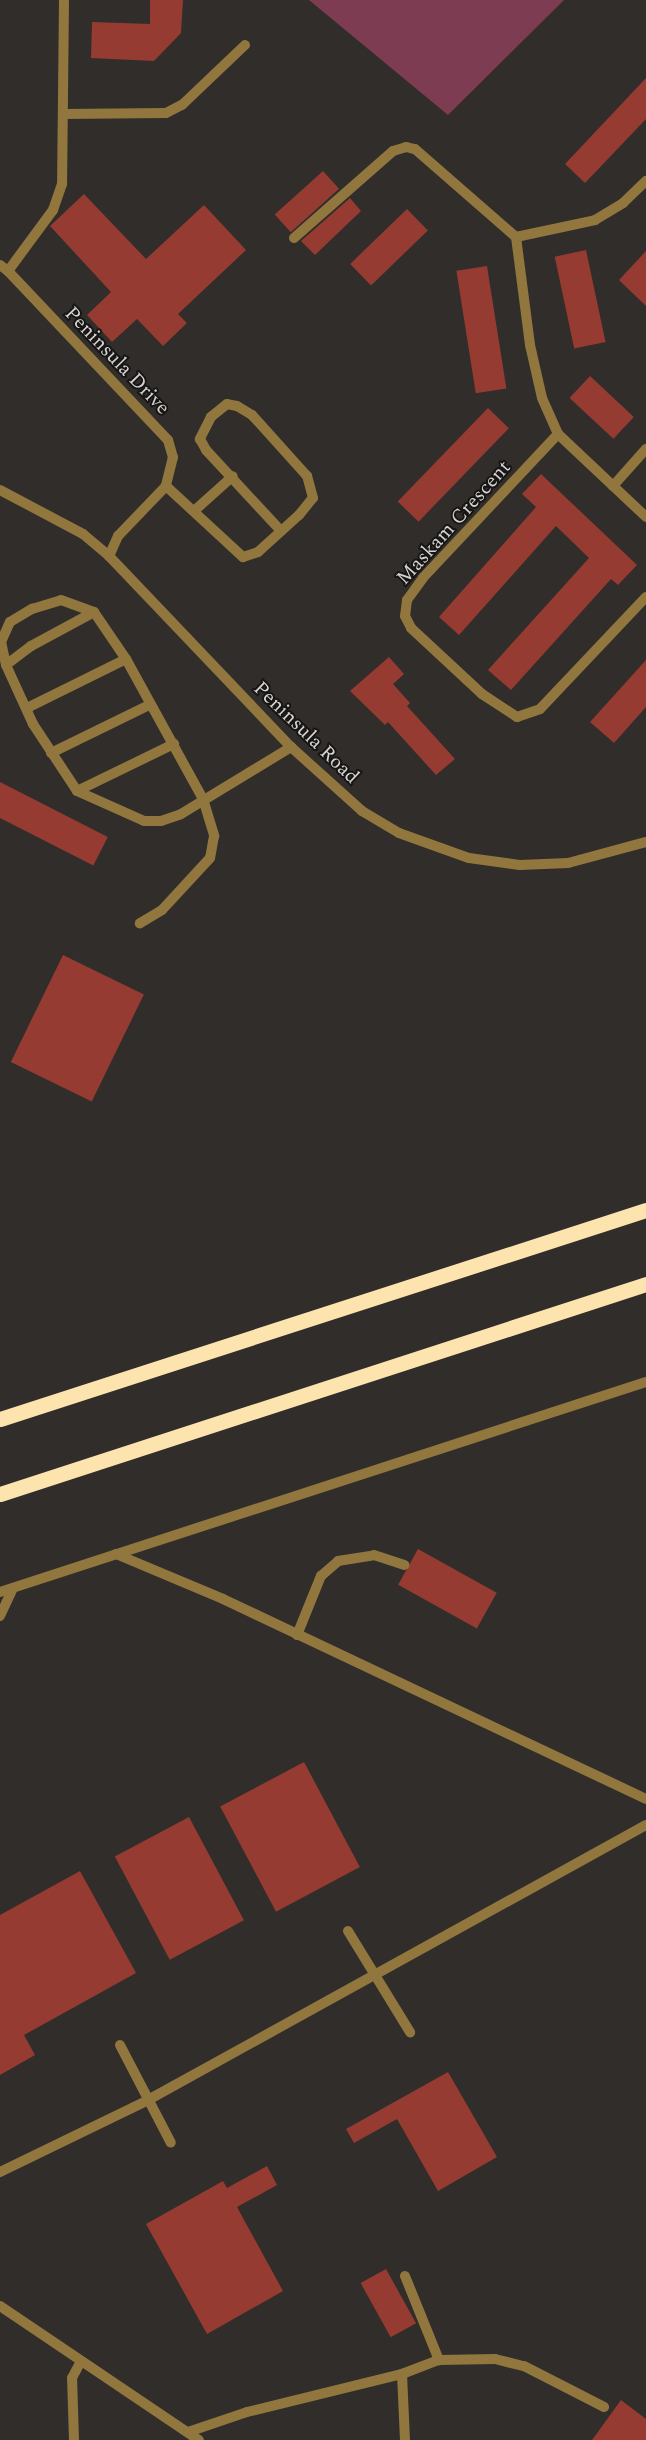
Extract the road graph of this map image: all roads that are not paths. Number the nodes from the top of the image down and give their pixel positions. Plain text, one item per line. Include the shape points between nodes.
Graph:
1 (64, 0) edge
2 (245, 45) dead end
3 (63, 114) junction
4 (646, 181) edge
5 (294, 238) dead end
6 (516, 238) junction
7 (4, 268) edge
8 (558, 434) junction
9 (646, 449) edge
10 (234, 476) junction
11 (166, 486) junction
12 (613, 486) junction
13 (0, 490) edge
14 (194, 510) junction
15 (646, 517) edge
16 (281, 531) junction
17 (109, 556) junction
18 (646, 597) edge
19 (94, 612) junction
20 (126, 658) junction
21 (6, 665) junction
22 (150, 704) junction
23 (27, 708) junction
24 (174, 744) junction
25 (290, 747) junction
26 (51, 753) junction
27 (77, 791) junction
28 (203, 799) junction
29 (646, 842) edge
30 (140, 923) dead end
31 (646, 1210) edge
32 (646, 1284) edge
33 (646, 1382) edge
34 (0, 1419) edge
35 (0, 1494) edge
36 (116, 1554) junction
37 (404, 1565) dead end
38 (13, 1588) junction
39 (0, 1592) edge
40 (0, 1616) edge
41 (297, 1635) junction
42 (645, 1798) edge
43 (646, 1825) edge
44 (348, 1931) dead end
45 (376, 1977) junction
46 (410, 2032) dead end
47 (120, 2045) dead end
48 (148, 2100) junction
49 (171, 2143) dead end
50 (0, 2172) edge
51 (405, 2276) dead end
52 (0, 2306) edge
53 (439, 2360) junction
54 (81, 2361) junction
55 (402, 2374) junction
56 (604, 2407) dead end
57 (188, 2432) junction
58 (74, 2440) edge
59 (199, 2440) edge
60 (406, 2440) edge

1 - 3 street, Peninsula Drive
2 - 3 street via 182,105 166,113
3 - 7 street, Peninsula Drive via 62,184 53,210
4 - 6 street via 623,203 595,220
5 - 6 street via 393,151 406,147 414,149
6 - 8 street via 530,345 542,398
7 - 11 street, Peninsula Drive via 168,440 173,457
8 - 12 street
8 - 18 street, Maskam Crescent via 423,578 407,600 405,616 411,628 493,704 517,717 540,709
9 - 12 street
10 - 14 street
10 - 16 street
10 - 16 street via 206,450 200,439 211,417 227,404 252,415 313,487 313,498
11 - 14 street
11 - 17 street via 118,536
12 - 15 street
13 - 17 street, Peninsula Road via 83,534
14 - 16 street via 243,557 258,552
17 - 25 street, Peninsula Road
19 - 20 street
19 - 21 street via 31,646
19 - 21 street via 61,600 32,609 10,622 1,642
20 - 22 street
20 - 23 street
21 - 23 street
22 - 24 street
22 - 26 street
23 - 26 street
24 - 27 street
24 - 28 street
25 - 28 street
25 - 29 street, Peninsula Road via 339,792 379,821 420,843 469,858 520,865 568,863
26 - 27 street
27 - 28 street via 144,821 161,821
28 - 30 street via 214,836 210,858 162,910
31 - 34 highway
32 - 35 highway
33 - 36 street
36 - 38 street
36 - 41 street
37 - 41 street via 374,1555 338,1561 321,1576
38 - 39 street
38 - 40 street
41 - 42 street
43 - 45 street
44 - 45 street
45 - 46 street
45 - 48 street
47 - 48 street
48 - 49 street
48 - 50 street
51 - 53 street
52 - 54 street
53 - 55 street
53 - 56 street via 487,2359 524,2366
54 - 57 street
54 - 58 street via 72,2378
55 - 57 street via 247,2412
55 - 60 street
57 - 59 street

